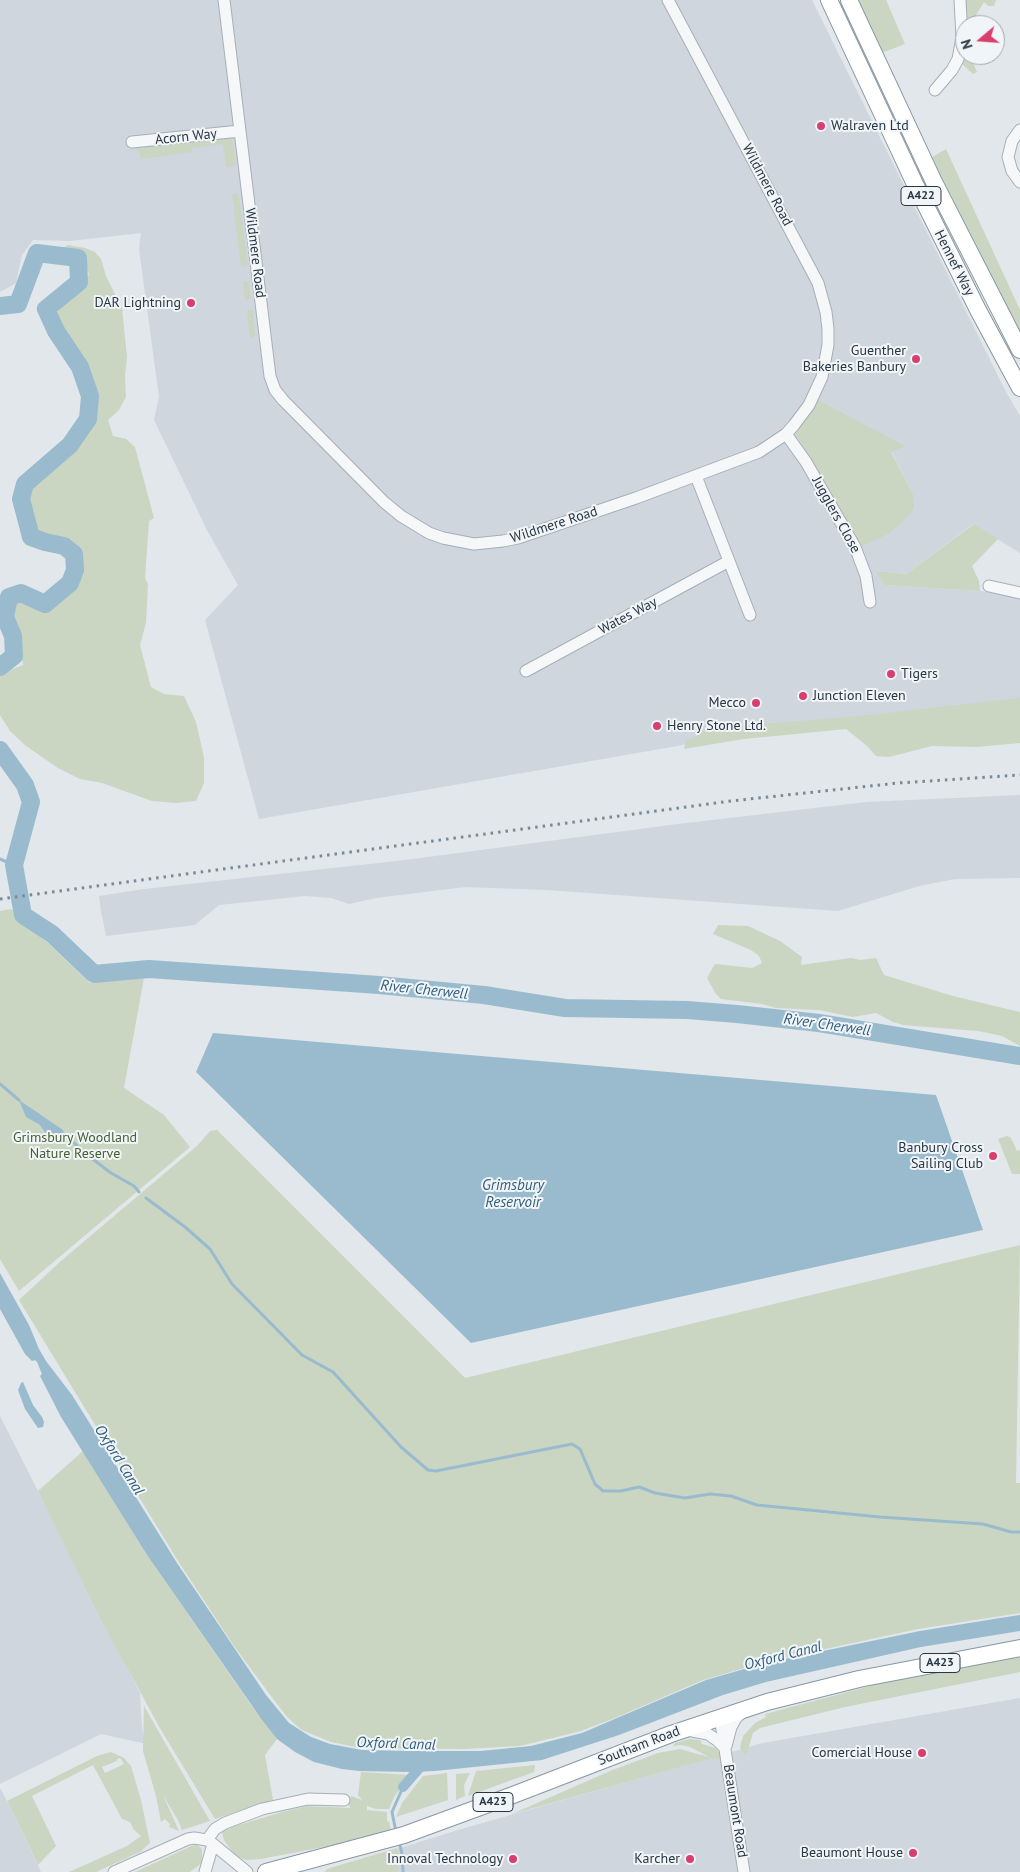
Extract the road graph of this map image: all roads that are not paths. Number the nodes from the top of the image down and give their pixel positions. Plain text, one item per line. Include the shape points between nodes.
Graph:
1 (224, 0) edge
2 (668, 0) edge
3 (829, 0) edge
4 (850, 0) edge
5 (960, 0) edge
6 (935, 90) dead end
7 (1020, 130) edge
8 (240, 131) junction
9 (132, 142) dead end
10 (1020, 182) edge
11 (1020, 350) edge
12 (1020, 388) edge
13 (786, 434) junction
14 (696, 476) junction
15 (729, 561) junction
16 (990, 586) dead end
17 (1020, 593) edge
18 (870, 602) dead end
19 (750, 615) dead end
20 (526, 670) dead end
21 (1020, 1648) edge
22 (746, 1709) junction
23 (720, 1717) junction
24 (681, 1730) junction
25 (726, 1750) junction
26 (344, 1800) dead end
27 (210, 1842) junction
28 (114, 1872) edge
29 (205, 1872) edge
30 (247, 1872) edge
31 (266, 1872) edge
32 (744, 1872) edge

1 - 8 street, Wildmere Road
2 - 13 street, Wildmere Road via 823,296 828,337 822,377 809,405
3 - 12 highway, Hennef Way / A422 via 914,182
4 - 11 highway, Hennef Way / A422 via 934,182
5 - 6 street via 960,52 952,70
7 - 10 street via 1012,141 1008,157
8 - 9 street, Acorn Way
8 - 14 street, Wildmere Road via 272,383 282,400 384,502 414,526 443,538 474,544 503,541
13 - 14 street, Wildmere Road via 745,459
13 - 18 street, Jugglers Close via 855,547 866,576
14 - 15 street
15 - 19 street
15 - 20 street, Wates Way
16 - 17 street
21 - 22 highway, Southam Road / A423 via 859,1679
22 - 23 highway, Southam Road / A423
22 - 25 street, Beaumont Road via 731,1727
23 - 24 highway, Southam Road / A423
23 - 25 street, Beaumont Road
24 - 25 street, Beaumont Road via 708,1734
24 - 31 highway, Southam Road / A423 via 397,1837
25 - 32 street, Beaumont Road
26 - 27 street via 308,1799 262,1809 225,1823 215,1830
27 - 28 street via 200,1838 188,1839
27 - 29 street
27 - 30 street

